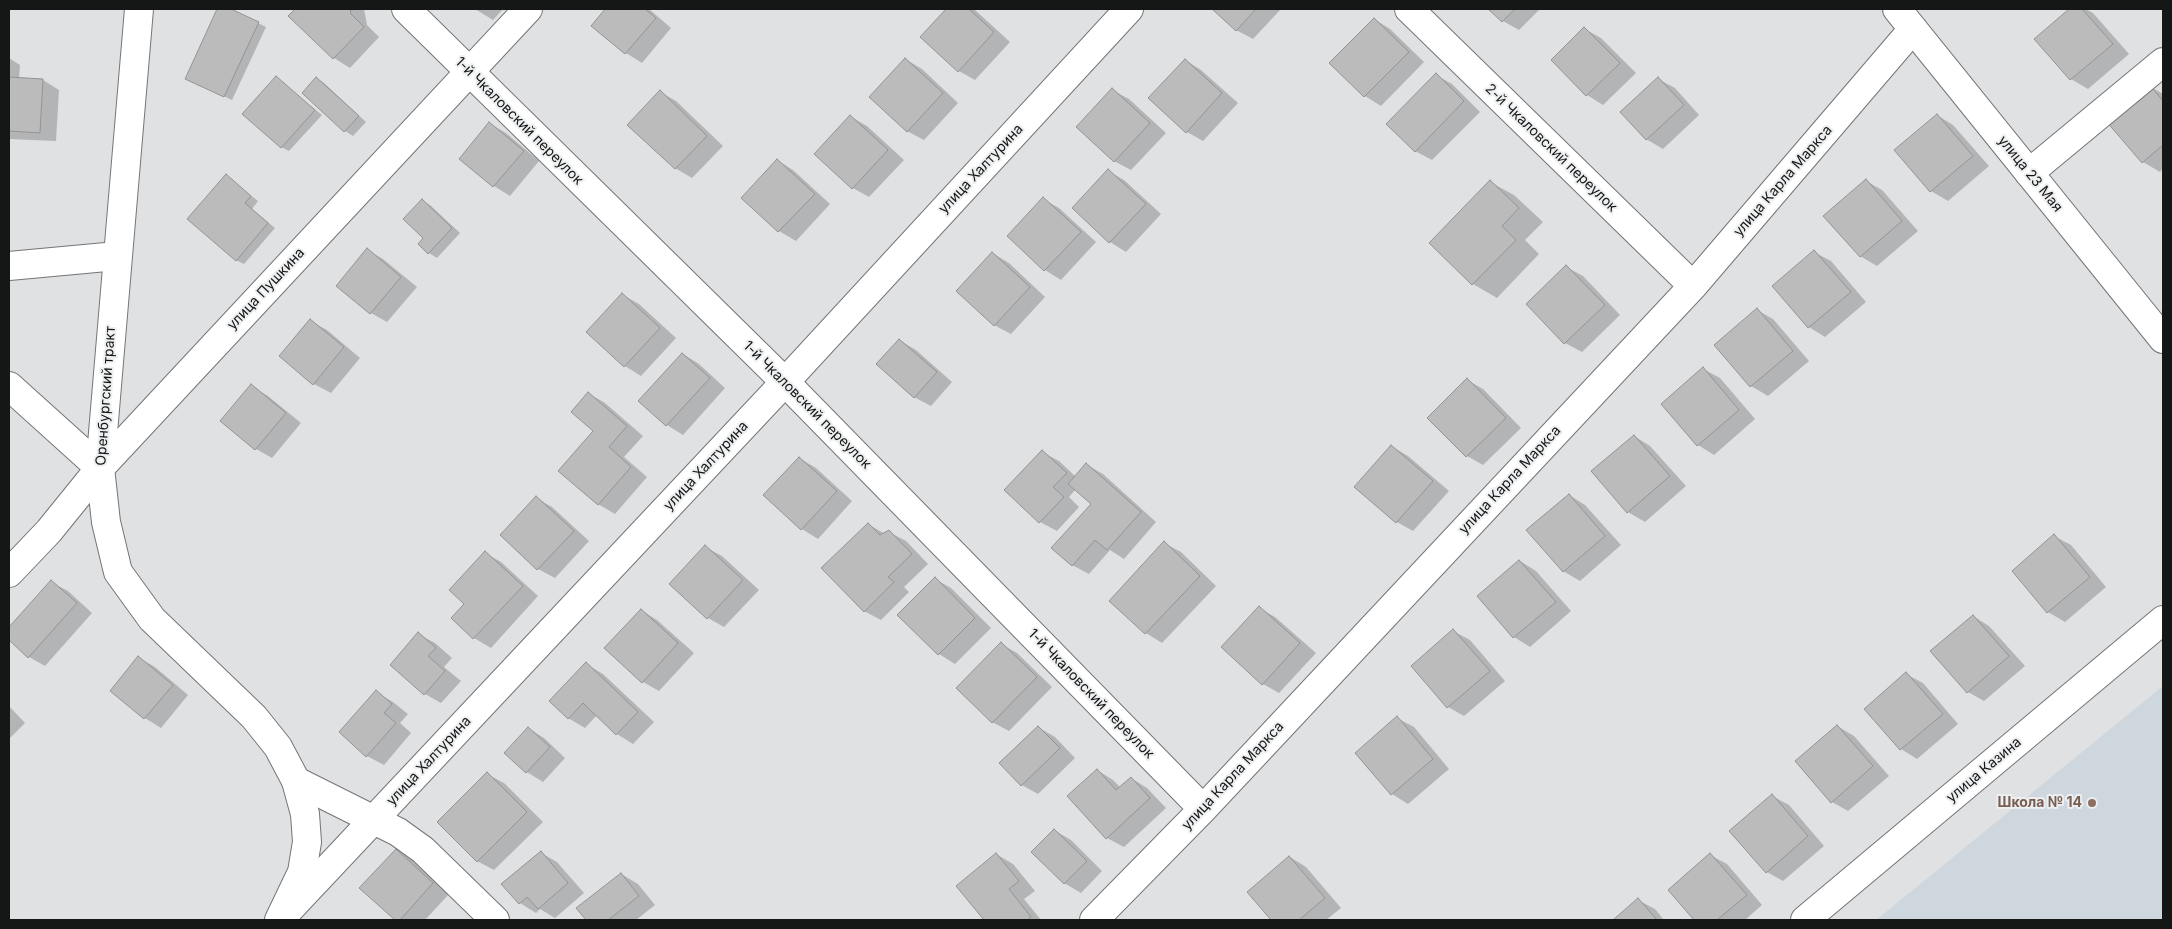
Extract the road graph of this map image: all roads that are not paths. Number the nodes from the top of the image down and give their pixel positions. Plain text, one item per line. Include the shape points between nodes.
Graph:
1 (139, 9) edge
2 (406, 9) edge
3 (528, 9) edge
4 (1129, 9) edge
5 (1409, 9) edge
6 (1905, 19) edge
7 (2163, 62) edge
8 (469, 72) junction
9 (2030, 174) junction
10 (117, 256) junction
11 (9, 266) edge
12 (1693, 286) junction
13 (2163, 339) edge
14 (785, 382) junction
15 (9, 386) edge
16 (100, 468) junction
17 (9, 573) edge
18 (2163, 620) edge
19 (296, 781) junction
20 (1203, 808) junction
21 (375, 819) junction
22 (280, 920) edge
23 (495, 920) edge
24 (1094, 920) edge
25 (1805, 920) edge

1 - 10 street, Оренбургский тракт
2 - 8 street, 1-й Чкаловский переулок
3 - 8 street, улица Пушкина
4 - 14 street, улица Халтурина
5 - 12 street, 2-й Чкаловский переулок
6 - 9 street, улица 23 Мая
6 - 12 street, улица Карла Маркса
7 - 9 street
8 - 14 street, 1-й Чкаловский переулок
8 - 16 street, улица Пушкина
9 - 13 street, улица 23 Мая
10 - 11 street
10 - 16 street, Оренбургский тракт
12 - 20 street, улица Карла Маркса
14 - 20 street, 1-й Чкаловский переулок
14 - 21 street, улица Халтурина
15 - 16 street
16 - 17 street, улица Пушкина via 49,531
16 - 19 street, Оренбургский тракт via 106,522 118,572 152,619 254,717 278,747
18 - 25 street, улица Казина
19 - 21 street
19 - 22 street, Оренбургский тракт via 308,842 302,872
20 - 24 street, улица Карла Маркса
21 - 22 street, улица Халтурина
21 - 23 street via 423,850

